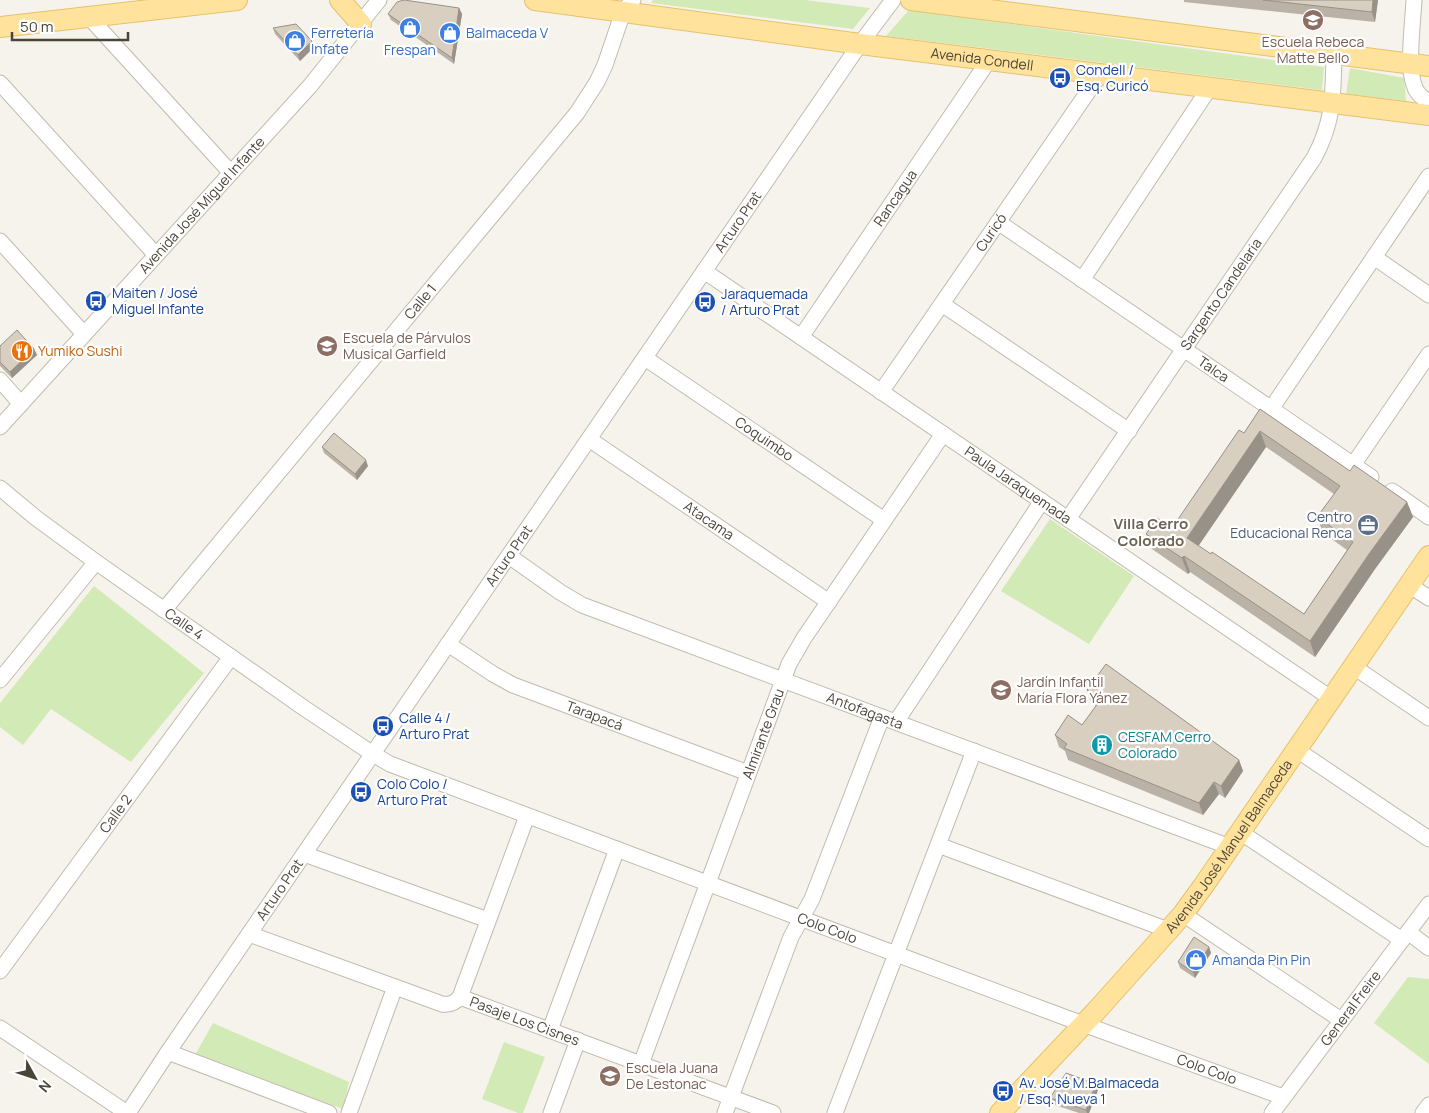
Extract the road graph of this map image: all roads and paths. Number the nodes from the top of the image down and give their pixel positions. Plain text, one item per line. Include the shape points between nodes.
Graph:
1 (237, 0) edge
2 (340, 0) edge
3 (379, 0) edge
4 (535, 0) edge
5 (893, 0) edge
6 (911, 0) edge
7 (1414, 0) edge
8 (194, 3) edge
9 (628, 6) edge
10 (90, 17) junction
11 (361, 24) junction
12 (0, 27) edge
13 (860, 44) junction
14 (1334, 54) junction
15 (988, 60) junction
16 (1420, 65) edge
17 (1101, 73) junction
18 (0, 83) edge
19 (1210, 87) junction
20 (1333, 102) junction
21 (1429, 102) edge
22 (1429, 115) edge
23 (231, 173) junction
24 (1429, 176) edge
25 (998, 222) junction
26 (0, 241) edge
27 (156, 255) junction
28 (1374, 258) junction
29 (704, 271) junction
30 (1082, 280) junction
31 (1429, 295) edge
32 (942, 304) junction
33 (84, 334) junction
34 (801, 337) junction
35 (1184, 350) junction
36 (1429, 354) edge
37 (644, 358) junction
38 (0, 380) edge
39 (881, 392) junction
40 (21, 404) junction
41 (1271, 409) junction
42 (0, 427) edge
43 (1128, 431) junction
44 (943, 434) junction
45 (589, 439) junction
46 (1354, 465) junction
47 (0, 488) edge
48 (1042, 501) junction
49 (1429, 517) edge
50 (1068, 519) junction
51 (884, 520) junction
52 (509, 556) junction
53 (1429, 556) edge
54 (96, 562) junction
55 (1409, 585) junction
56 (1429, 598) edge
57 (829, 602) junction
58 (164, 610) junction
59 (448, 644) junction
60 (231, 657) junction
61 (1354, 667) junction
62 (0, 680) edge
63 (782, 680) junction
64 (1332, 699) junction
65 (1429, 718) edge
66 (889, 720) junction
67 (1297, 750) junction
68 (974, 751) junction
69 (373, 754) junction
70 (748, 773) junction
71 (527, 816) junction
72 (1235, 839) junction
73 (1429, 839) edge
74 (938, 845) junction
75 (617, 849) junction
76 (304, 854) junction
77 (708, 883) junction
78 (1429, 904) edge
79 (1183, 914) junction
80 (801, 919) junction
81 (488, 920) junction
82 (1168, 930) junction
83 (249, 934) junction
84 (1405, 936) junction
85 (1429, 948) edge
86 (896, 954) junction
87 (0, 971) edge
88 (395, 987) junction
89 (460, 997) junction
90 (1342, 1020) junction
91 (1084, 1024) junction
92 (0, 1028) edge
93 (550, 1030) junction
94 (578, 1040) junction
95 (168, 1052) junction
96 (641, 1064) junction
97 (731, 1097) junction
98 (1283, 1097) junction
99 (1429, 1105) edge
100 (306, 1109) edge
101 (127, 1113) edge
102 (329, 1113) edge
103 (349, 1113) edge
104 (551, 1113) edge
105 (725, 1113) edge
106 (774, 1113) edge
107 (834, 1113) edge
108 (1000, 1113) edge
109 (1272, 1113) edge
110 (1423, 1113) edge

1 - 8 main road
2 - 11 main road
3 - 11 street, Avenida José Miguel Infante
4 - 9 main road, Avenida Condell
5 - 13 street, Arturo Prat
6 - 14 main road
7 - 16 street
8 - 10 main road
9 - 13 main road, Avenida Condell
9 - 58 street, Calle 1 via 605,65 577,113
10 - 12 main road
10 - 23 street
11 - 23 street, Avenida José Miguel Infante
13 - 15 main road, Avenida Condell
13 - 29 street, Arturo Prat
14 - 16 main road
14 - 20 street, Sargento Candelaria
15 - 17 main road, Avenida Condell
15 - 34 street, Rancagua
16 - 21 street via 1414,87
17 - 19 main road, Avenida Condell
17 - 25 street, Curicó
18 - 27 street
19 - 20 main road, Avenida Condell
19 - 30 street
20 - 22 main road, Avenida Condell
20 - 35 street, Sargento Candelaria via 1329,123 1314,158
23 - 27 street, Avenida José Miguel Infante
24 - 28 street
25 - 30 street, Talca
25 - 32 street, Curicó
26 - 33 street
27 - 33 street, Avenida José Miguel Infante
28 - 31 street
28 - 41 street
29 - 34 street, Paula Jaraquemada
29 - 37 street, Arturo Prat
30 - 35 street, Talca
32 - 39 street, Curicó
32 - 43 street
33 - 40 street, Avenida José Miguel Infante
34 - 39 street, Paula Jaraquemada
35 - 41 street, Talca
35 - 43 street, Sargento Candelaria
36 - 46 street
37 - 45 street, Arturo Prat
37 - 51 street, Coquimbo
38 - 40 street
39 - 44 street, Paula Jaraquemada
40 - 42 street, Avenida José Miguel Infante
41 - 46 street, Talca
43 - 50 street, Sargento Candelaria
44 - 48 street, Paula Jaraquemada
44 - 51 street, Almirante Grau
45 - 52 street, Arturo Prat
45 - 57 street, Atacama
46 - 49 street, Talca
47 - 54 street, Calle 4
48 - 50 street, Paula Jaraquemada
48 - 66 street
50 - 64 street, Paula Jaraquemada
51 - 57 street, Almirante Grau
52 - 59 street, Arturo Prat
52 - 63 street, Antofagasta via 582,605
53 - 55 main road, Avenida José Manuel Balmaceda
54 - 58 street, Calle 4
54 - 62 street
55 - 56 street
55 - 61 main road, Avenida José Manuel Balmaceda
57 - 63 street, Almirante Grau via 796,651
58 - 60 street, Calle 4
59 - 69 street, Arturo Prat
59 - 70 street, Tarapacá via 513,685
60 - 69 street, Calle 4
60 - 87 street, Calle 2
61 - 64 main road, Avenida José Manuel Balmaceda
61 - 65 street
63 - 66 street, Antofagasta
63 - 70 street, Almirante Grau
64 - 67 main road, Avenida José Manuel Balmaceda
66 - 68 street, Antofagasta
66 - 80 street
67 - 72 main road, Avenida José Manuel Balmaceda
67 - 73 street
68 - 72 street, Antofagasta
68 - 74 street
69 - 71 street, Colo Colo via 398,767
69 - 76 street, Arturo Prat
70 - 77 street, Almirante Grau
71 - 75 street, Colo Colo
71 - 81 street
72 - 79 main road, Avenida José Manuel Balmaceda
72 - 84 street, Antofagasta
74 - 82 street
74 - 86 street
75 - 77 street, Colo Colo
75 - 93 street
76 - 81 street
76 - 83 street, Arturo Prat
77 - 80 street, Colo Colo
77 - 96 street, Almirante Grau
78 - 84 street, General Freire
79 - 82 main road, Avenida José Manuel Balmaceda
79 - 90 street
80 - 86 street, Colo Colo
80 - 97 street via 791,937
81 - 89 street
82 - 91 main road, Avenida José Manuel Balmaceda
83 - 88 street, Pasaje Los Cisnes
83 - 95 street, Arturo Prat
84 - 85 street, Antofagasta
84 - 90 street, General Freire
86 - 91 street, Colo Colo
86 - 107 street
88 - 89 street, Pasaje Los Cisnes via 448,1005
88 - 103 street
89 - 93 street, Pasaje Los Cisnes
90 - 98 street, General Freire
91 - 98 street, Colo Colo
91 - 108 main road, Avenida José Manuel Balmaceda
92 - 101 street
93 - 94 street, Pasaje Los Cisnes
94 - 96 street, Pasaje Los Cisnes
94 - 104 street
95 - 100 street
95 - 101 street, Arturo Prat
96 - 97 street, Pasaje Los Cisnes
97 - 105 street
97 - 106 street, Pasaje Los Cisnes
98 - 109 street, General Freire
99 - 110 street
100 - 102 street

